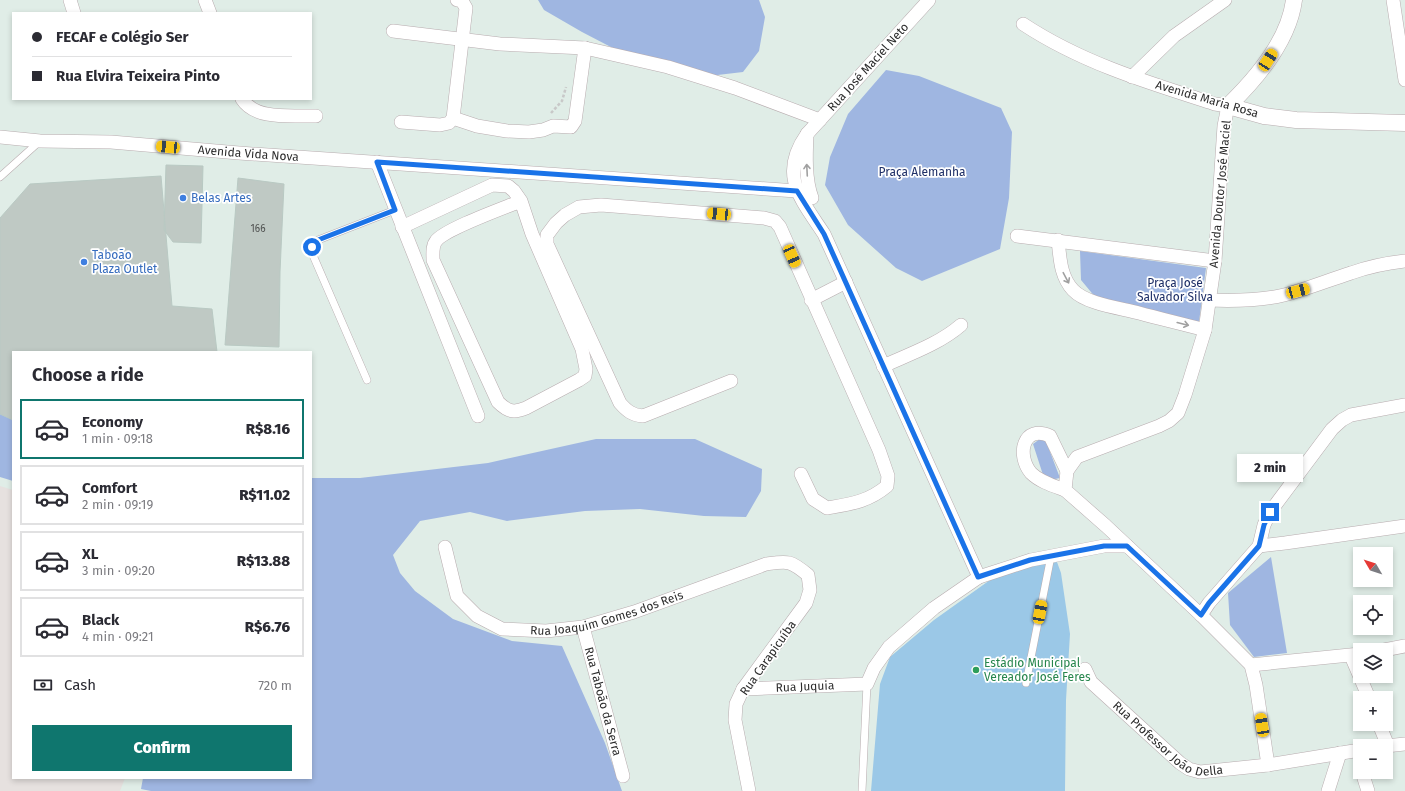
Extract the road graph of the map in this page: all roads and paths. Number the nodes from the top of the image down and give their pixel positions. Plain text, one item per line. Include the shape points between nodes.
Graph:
1 (70, 0) edge
2 (205, 0) edge
3 (457, 0) edge
4 (929, 0) edge
5 (1225, 0) edge
6 (1294, 0) edge
7 (1393, 0) edge
8 (74, 12) edge
9 (210, 12) edge
10 (1023, 24) dead end
11 (393, 31) dead end
12 (461, 38) junction
13 (585, 48) junction
14 (1132, 77) junction
15 (1405, 80) edge
16 (567, 82) dead end
17 (243, 100) edge
18 (1228, 106) junction
19 (316, 116) dead end
20 (453, 118) junction
21 (548, 118) dead end
22 (820, 120) junction
23 (401, 122) dead end
24 (1405, 123) edge
25 (0, 137) edge
26 (40, 141) junction
27 (377, 162) junction
28 (0, 177) edge
29 (803, 191) junction
30 (521, 201) junction
31 (395, 210) junction
32 (402, 226) junction
33 (1016, 236) dead end
34 (1058, 240) junction
35 (1215, 261) junction
36 (1405, 261) edge
37 (846, 282) junction
38 (811, 300) junction
39 (1208, 300) junction
40 (961, 325) dead end
41 (1205, 330) junction
42 (884, 366) junction
43 (367, 380) dead end
44 (731, 381) dead end
45 (1405, 405) edge
46 (478, 416) dead end
47 (1066, 471) junction
48 (801, 474) dead end
49 (1064, 490) junction
50 (1405, 526) edge
51 (1127, 546) junction
52 (1259, 546) junction
53 (445, 547) dead end
54 (1051, 556) junction
55 (808, 574) joint
56 (978, 577) junction
57 (1201, 615) junction
58 (583, 628) junction
59 (1405, 646) edge
60 (1393, 648) edge
61 (1353, 655) edge
62 (1251, 666) junction
63 (1085, 669) dead end
64 (1026, 683) dead end
65 (867, 684) junction
66 (744, 689) junction
67 (1405, 744) edge
68 (1393, 745) edge
69 (1353, 751) edge
70 (1340, 754) junction
71 (1268, 765) junction
72 (623, 776) dead end
73 (1364, 779) edge
74 (749, 791) edge
75 (862, 791) edge
76 (1328, 791) edge
77 (1368, 791) edge

1 - 8 street
2 - 9 street
3 - 12 street via 462,1 466,8
4 - 22 street, Rua José Maciel Neto
5 - 14 street via 1174,36
6 - 18 street, Avenida Doutor José Maciel via 1287,26 1275,48 1243,92
7 - 15 street
10 - 14 street, Avenida Maria Rosa via 1076,54
11 - 12 street
12 - 13 street via 500,44
12 - 20 street
13 - 20 street via 575,122 571,127 552,126 529,132 507,131 477,126
13 - 22 street via 668,67 735,88
14 - 18 street, Avenida Maria Rosa
16 - 21 path via 562,101
17 - 19 street via 251,109 261,113
18 - 24 street, Avenida Maria Rosa via 1264,116 1296,120
18 - 35 street, Avenida Doutor José Maciel via 1224,126
20 - 23 street via 449,123 440,125
22 - 29 street, Rua José Maciel Neto via 799,145 794,160 794,173
25 - 26 street, Avenida Vida Nova
26 - 27 street, Avenida Vida Nova via 111,142
26 - 28 lane
27 - 29 street, Avenida Vida Nova
27 - 31 street
29 - 37 street, Rua José Maciel Neto
30 - 30 street via 532,234 582,349 586,368 585,376 580,380 517,412 505,409 498,402 433,260 432,252 435,242 449,232
30 - 32 street via 508,186 492,185
31 - 32 street
31 - 43 lane via 318,240 312,247 312,253
32 - 46 street
33 - 34 street
34 - 35 street
34 -> 41 street via 1066,280 1073,290 1084,297
35 - 39 street, Avenida Doutor José Maciel
36 - 39 street via 1353,272 1284,295 1261,299
37 - 38 street
37 - 42 street, Rua José Maciel Neto
38 - 44 street via 780,227 770,219 601,205 579,207 556,223 547,235 547,244 620,403 626,410 634,415 643,416
38 - 48 street via 879,450 888,476 887,486 862,502 827,508 814,499
39 - 41 street, Avenida Doutor José Maciel
40 - 42 street via 938,341
41 - 47 street, Avenida Doutor José Maciel via 1186,395 1178,413 1159,426 1077,457
42 - 56 street, Rua José Maciel Neto
45 - 52 street via 1352,415 1332,429 1270,512
47 - 49 street
47 - 49 street via 1050,436 1036,433 1026,439 1023,456 1032,473
49 - 51 street
50 - 52 street
51 - 54 street via 1104,546
51 - 57 street
52 - 57 street
53 - 58 street, Rua Joaquim Gomes dos Reis via 457,596 477,616 502,629 546,631
54 - 56 street
54 - 64 lane
55 - 58 street, Rua Joaquim Gomes dos Reis via 798,566 786,562 766,564
55 - 66 street, Rua Carapicuíba via 810,590 806,603
56 - 65 street via 934,608 890,647 874,668
57 - 62 street
58 - 72 street, Rua Taboão da Serra
59 - 60 street
61 - 62 street
62 - 71 street
63 - 71 street, Rua Professor João Della via 1091,682 1189,769 1200,772
65 - 66 street, Rua Juquia
65 - 75 lane
66 - 74 street, Rua Carapicuíba via 736,704 735,720
67 - 68 street
69 - 70 street, Rua Professor João Della
70 - 71 street, Rua Professor João Della
70 - 76 street
73 - 77 street

